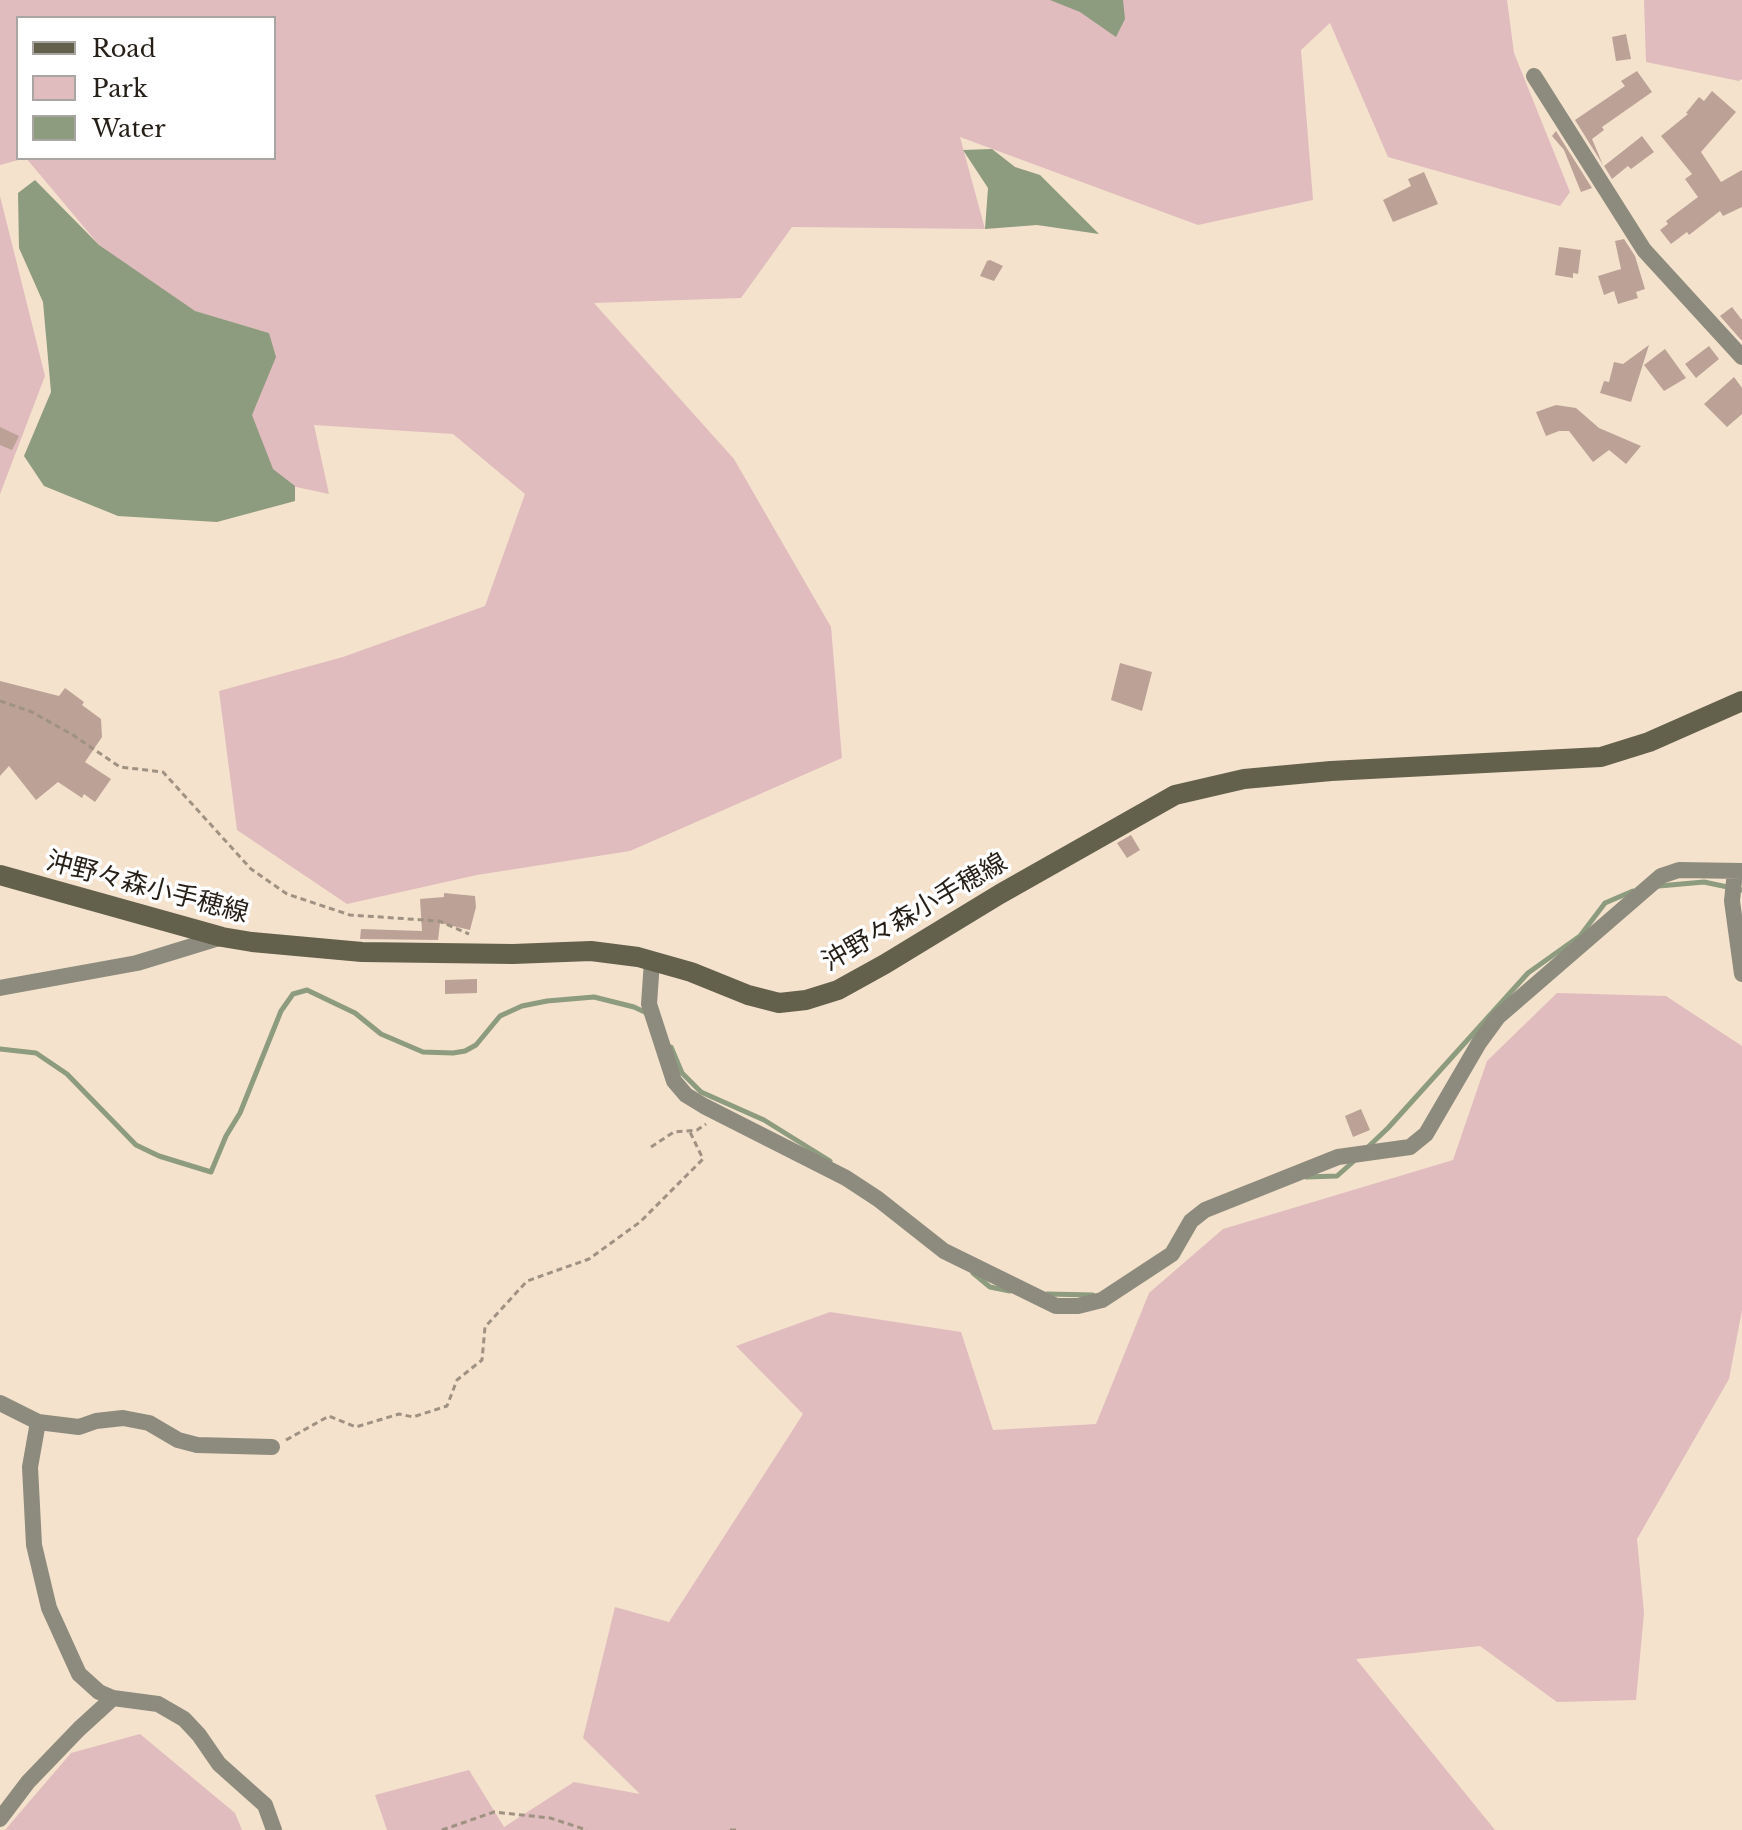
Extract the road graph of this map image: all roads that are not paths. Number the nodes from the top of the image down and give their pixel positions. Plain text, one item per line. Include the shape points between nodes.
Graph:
1 (1534, 76) dead end
2 (1742, 357) edge
3 (1742, 701) edge
4 (1739, 871) edge
5 (0, 875) edge
6 (222, 937) junction
7 (652, 961) junction
8 (1742, 974) edge
9 (0, 988) edge
10 (0, 1403) edge
11 (38, 1422) junction
12 (272, 1447) road end
13 (113, 1698) junction
14 (0, 1819) edge
15 (274, 1830) edge

1 - 2 street via 1644,250
3 - 7 main road, 沖野々森小手穂線 via 1601,757 1331,771 1244,779 1175,795 885,964 838,990 806,1000 779,1003
4 - 7 street via 1694,869 1661,876 1498,1017 1426,1134 1410,1147 1338,1157 1205,1210 1191,1221 1172,1254 1102,1300 1078,1306 1056,1306 944,1251 846,1178 686,1095 674,1081 649,1004
4 - 8 street via 1732,901
5 - 6 main road, 沖野々森小手穂線
6 - 7 main road, 沖野々森小手穂線 via 362,952 591,951
6 - 9 street via 137,963
10 - 11 street
11 - 12 street via 79,1427 123,1418 149,1423 197,1445
11 - 13 street via 30,1467 34,1545 49,1608 79,1674
13 - 14 street via 28,1782
13 - 15 street via 158,1704 184,1719 219,1764 265,1805

